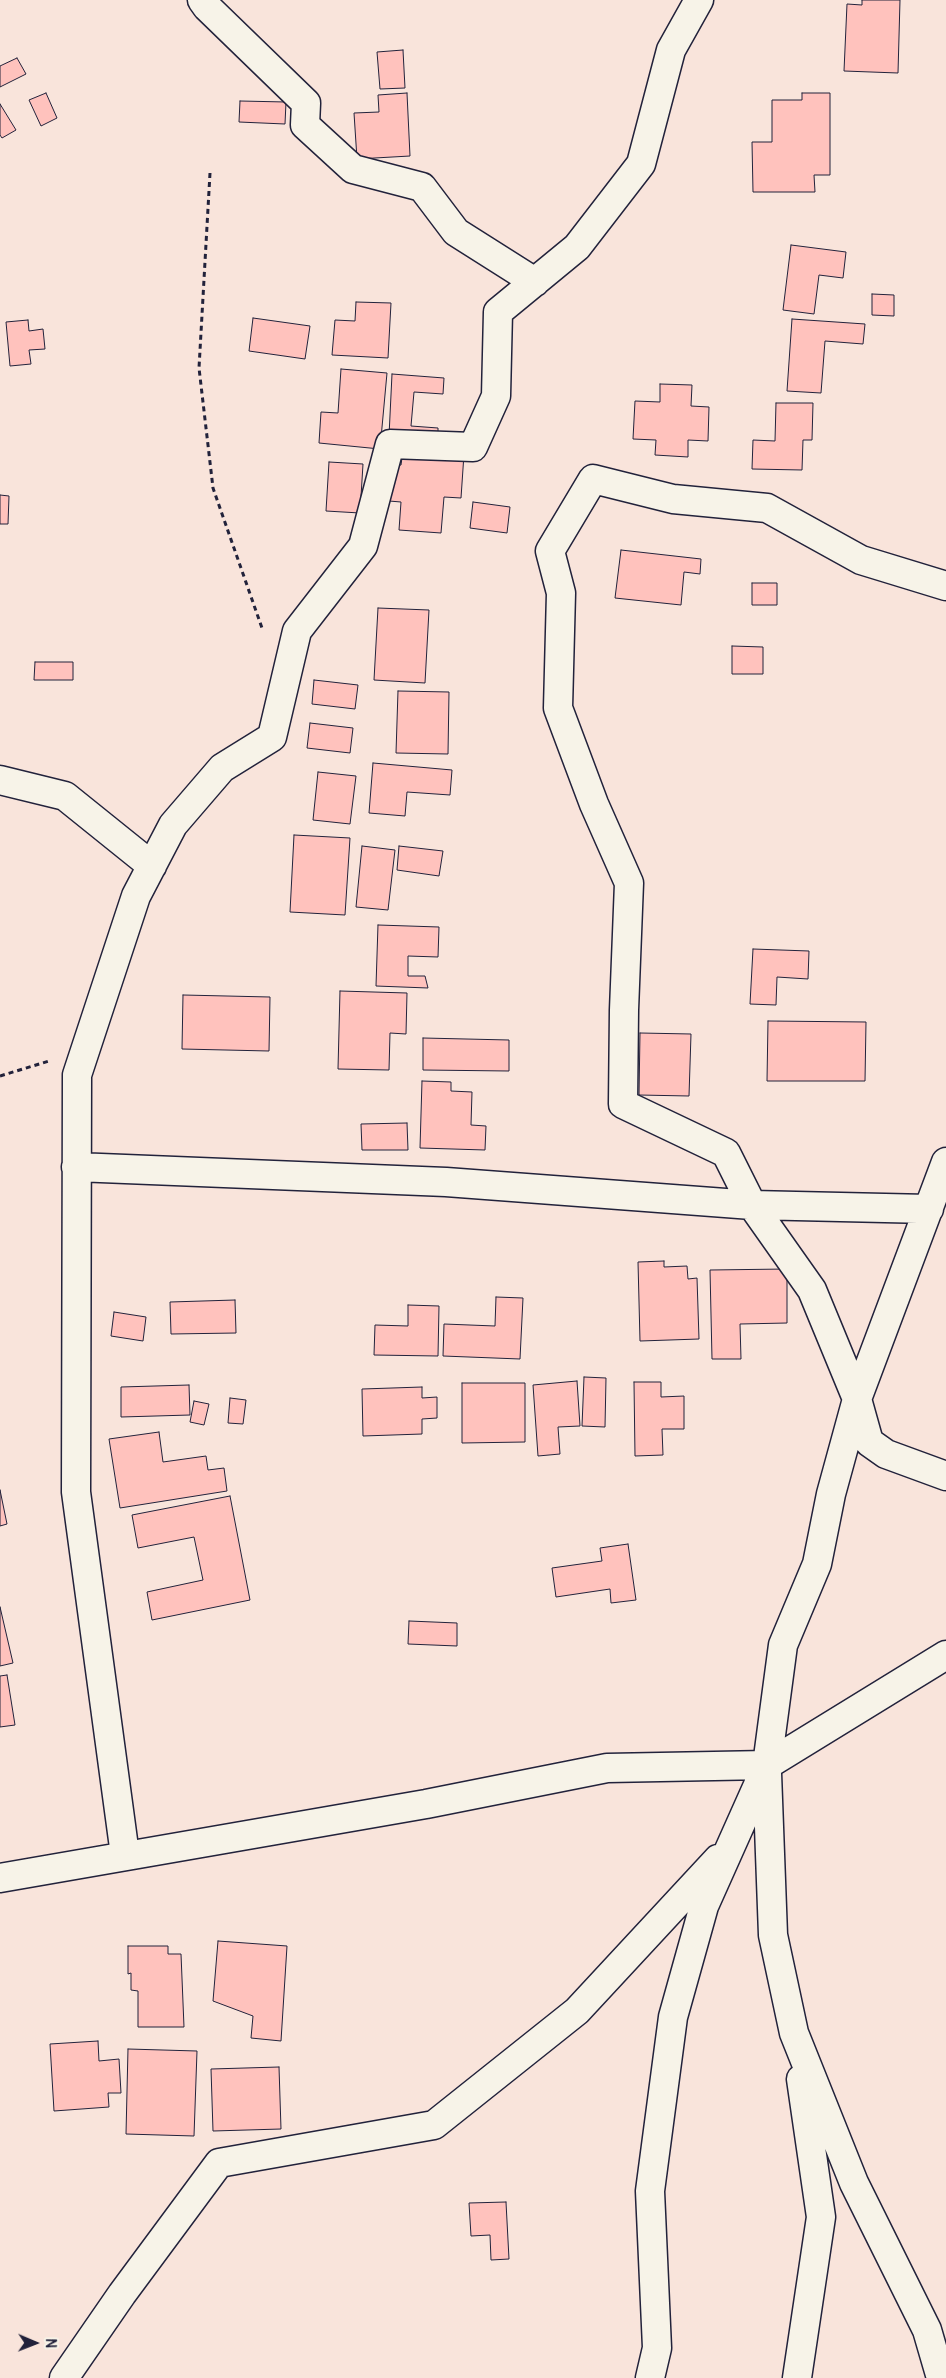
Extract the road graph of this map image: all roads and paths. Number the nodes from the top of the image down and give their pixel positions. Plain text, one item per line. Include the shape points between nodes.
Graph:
1 (202, 0) edge
2 (700, 0) edge
3 (210, 173) dead end
4 (535, 282) junction
5 (946, 586) edge
6 (264, 634) dead end
7 (0, 780) edge
8 (152, 866) junction
9 (85, 1050) junction
10 (0, 1076) edge
11 (946, 1162) edge
12 (76, 1167) junction
13 (752, 1206) junction
14 (928, 1209) junction
15 (857, 1399) junction
16 (946, 1476) edge
17 (946, 1655) edge
18 (767, 1765) junction
19 (733, 1842) junction
20 (125, 1855) junction
21 (0, 1878) edge
22 (794, 2034) junction
23 (64, 2378) edge
24 (650, 2378) edge
25 (797, 2378) edge
26 (941, 2378) edge

1 - 4 street via 306,103 304,125 353,169 422,187 456,232
2 - 4 street via 672,50 641,164 577,247
3 - 6 path via 199,368 213,488
4 - 8 street via 498,312 496,396 473,447 390,444 363,546 297,631 272,737 222,768 173,825
5 - 13 street via 861,560 767,508 674,500 593,479 550,551 562,593 558,708 594,804 629,883 623,1104 726,1153
7 - 8 street via 65,796
8 - 9 street via 136,896
9 - 10 path
9 - 12 street via 76,1075
11 - 14 street
12 - 13 street via 446,1182
12 - 20 street via 76,1492
13 - 14 street
13 - 15 street via 812,1290
14 - 15 street
15 - 16 street via 869,1442 886,1454
15 - 18 street via 831,1494 817,1564 783,1645
17 - 18 street
18 - 19 street
18 - 20 street via 607,1768 426,1804
18 - 22 street via 773,1936
19 - 23 street via 577,2011 434,2125 219,2163
19 - 24 street via 704,1906 673,2017 650,2191 657,2348
20 - 21 street
22 - 25 street via 821,2218
22 - 26 street via 854,2183 927,2330

